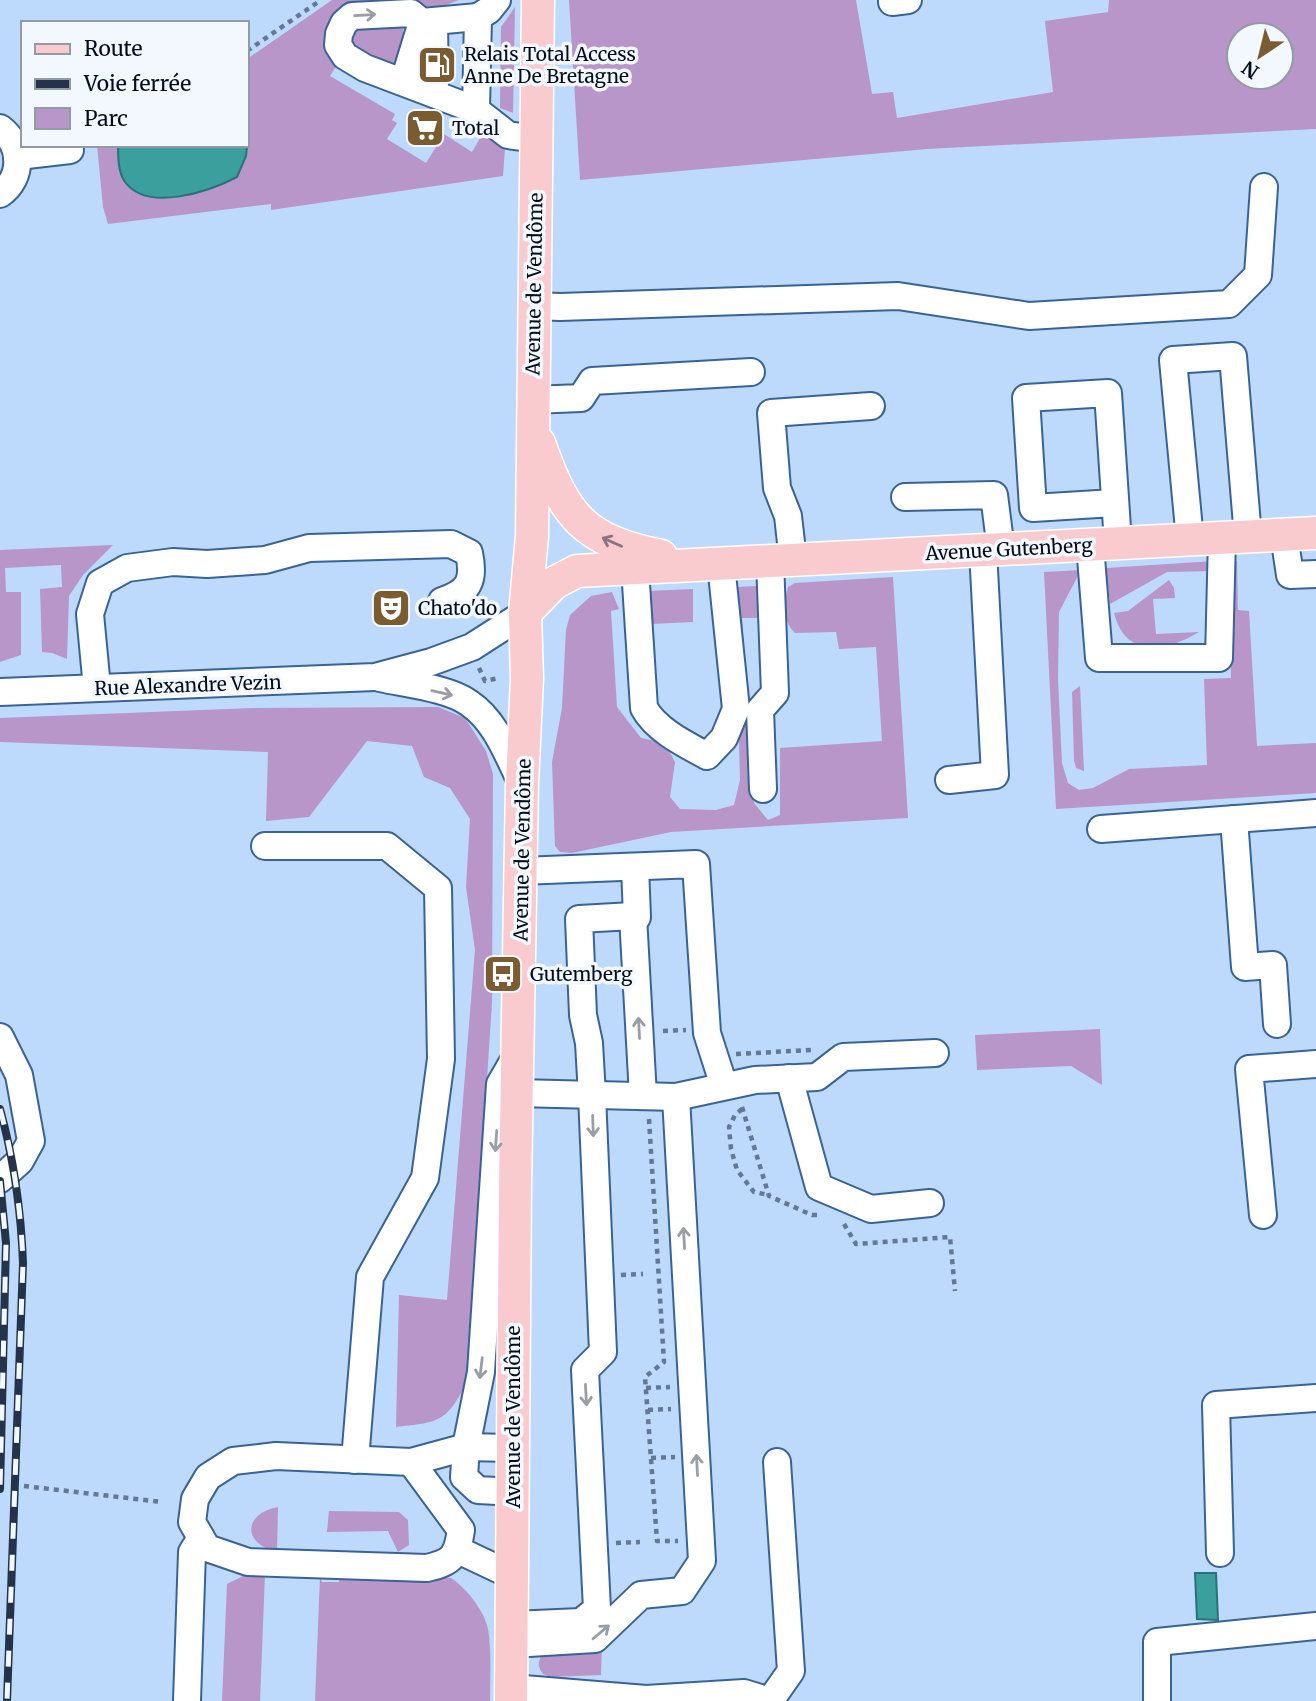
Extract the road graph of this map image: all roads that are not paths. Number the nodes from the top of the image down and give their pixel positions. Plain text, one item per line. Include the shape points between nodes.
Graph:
1 (538, 0) edge
2 (892, 0) edge
3 (908, 0) edge
4 (488, 9) edge
5 (428, 21) junction
6 (404, 82) junction
7 (435, 94) junction
8 (476, 110) junction
9 (0, 128) edge
10 (536, 139) junction
11 (70, 150) dead end
12 (18, 156) junction
13 (1264, 187) dead end
14 (0, 194) edge
15 (535, 306) junction
16 (751, 372) dead end
17 (532, 400) junction
18 (870, 406) dead end
19 (905, 497) dead end
20 (1114, 503) junction
21 (1316, 533) edge
22 (1284, 535) junction
23 (1235, 537) junction
24 (1190, 540) junction
25 (1104, 544) junction
26 (992, 550) junction
27 (781, 561) junction
28 (711, 564) junction
29 (635, 568) junction
30 (1316, 574) edge
31 (442, 601) dead end
32 (525, 613) junction
33 (375, 677) junction
34 (97, 688) junction
35 (0, 692) edge
36 (949, 780) dead end
37 (522, 784) junction
38 (763, 789) dead end
39 (1316, 813) edge
40 (1234, 820) junction
41 (1101, 829) dead end
42 (265, 846) dead end
43 (635, 867) junction
44 (521, 871) junction
45 (633, 916) junction
46 (1277, 1024) dead end
47 (0, 1037) edge
48 (518, 1053) junction
49 (935, 1053) dead end
50 (1316, 1064) edge
51 (789, 1078) junction
52 (724, 1086) junction
53 (517, 1093) junction
54 (592, 1095) junction
55 (676, 1097) junction
56 (646, 1103) junction
57 (0, 1179) edge
58 (930, 1203) dead end
59 (1263, 1215) dead end
60 (1316, 1398) edge
61 (467, 1447) junction
62 (513, 1448) junction
63 (355, 1460) junction
64 (411, 1462) junction
65 (777, 1462) dead end
66 (513, 1492) junction
67 (201, 1538) junction
68 (458, 1550) junction
69 (1220, 1553) dead end
70 (513, 1576) junction
71 (597, 1603) junction
72 (631, 1604) junction
73 (1316, 1626) edge
74 (512, 1634) junction
75 (511, 1695) edge
76 (187, 1701) edge
77 (770, 1701) edge
78 (1157, 1701) edge

1 - 10 main road, Avenue de Vendôme
2 - 3 street
4 - 5 street
4 - 8 street
5 - 6 street
6 -> 5 street via 345,56 338,45 339,34 352,16 411,13
5 - 7 street
6 - 7 street
7 - 8 street
8 - 10 street via 508,135
9 - 12 street via 14,143
10 - 15 main road, Avenue de Vendôme
11 - 12 street
12 - 14 street via 13,180
13 - 15 street via 1258,275 1229,304 1029,316 898,296
15 - 17 main road, Avenue de Vendôme
16 - 17 street via 592,381 581,398
28 -> 17 main road, Avenue Gutenberg via 627,549 596,535 571,512 552,479 536,433
17 - 32 main road, Avenue de Vendôme
18 - 27 street via 771,413 777,488 788,516
19 - 26 street via 994,495
20 - 20 street via 1108,393 1026,398 1033,508
20 - 25 street
21 - 22 main road, Avenue Gutenberg
22 - 23 main road, Avenue Gutenberg
22 - 30 street via 1290,575
23 - 24 main road, Avenue Gutenberg
23 - 24 street via 1233,356 1173,360
23 - 25 street via 1219,658 1099,658
24 - 25 main road, Avenue Gutenberg
25 - 26 main road, Avenue Gutenberg
26 - 27 main road, Avenue Gutenberg
26 - 36 street via 995,775
27 - 28 main road, Avenue Gutenberg
27 - 38 street via 775,693 760,710
28 - 29 main road, Avenue Gutenberg
28 - 29 street via 736,709 724,738 707,756 650,719 644,708
29 - 32 main road, Avenue Gutenberg via 577,571 554,583
31 - 34 street via 457,596 470,584 469,553 451,544 309,548 265,560 127,568 100,583 90,614
32 - 33 street, Rue Alexandre Vezin via 472,647
32 - 37 main road, Avenue de Vendôme
33 - 34 street, Rue Alexandre Vezin
33 -> 37 street, Rue Alexandre Vezin via 455,695 470,703 496,731
34 - 35 street, Rue Alexandre Vezin
37 - 44 main road, Avenue de Vendôme
39 - 40 street
40 - 41 street
40 - 46 street via 1245,967 1273,965
42 - 63 street via 387,846 438,888 441,1059 425,1178 370,1277
43 - 44 street
43 - 45 street via 637,917
43 - 52 street via 696,863 709,1040
44 - 48 main road, Avenue de Vendôme
45 - 54 street via 579,919
56 -> 45 street
47 - 57 street via 19,1075 31,1141 20,1161
48 - 53 main road, Avenue de Vendôme
48 -> 61 street via 500,1084 481,1372
49 - 51 street via 843,1057 817,1077
50 - 59 street via 1249,1069
51 - 52 street
51 - 58 street via 819,1186 871,1209
52 - 55 street
53 - 54 street
53 - 62 main road, Avenue de Vendôme
54 - 56 street
54 -> 71 street via 603,1352 585,1370
55 - 56 street
72 -> 55 street via 641,1595 682,1591 702,1560
60 - 69 street via 1216,1405
61 - 62 street
61 - 64 street
61 - 66 street via 464,1477 478,1490
62 - 66 main road, Avenue de Vendôme
63 - 64 street
63 - 67 street via 276,1456 233,1461 208,1476 195,1499 192,1522
64 - 68 street via 461,1530
65 - 77 street via 791,1671
66 - 70 main road, Avenue de Vendôme
67 - 68 street via 207,1548 248,1562 427,1568 446,1563
67 - 76 street via 192,1552
68 - 70 street
70 - 74 main road, Avenue de Vendôme
71 - 72 street
71 - 74 street via 597,1609 581,1622
74 -> 72 street via 595,1639
73 - 78 street via 1157,1642
74 - 75 main road, Avenue de Vendôme
75 - 77 street via 646,1699 744,1693

